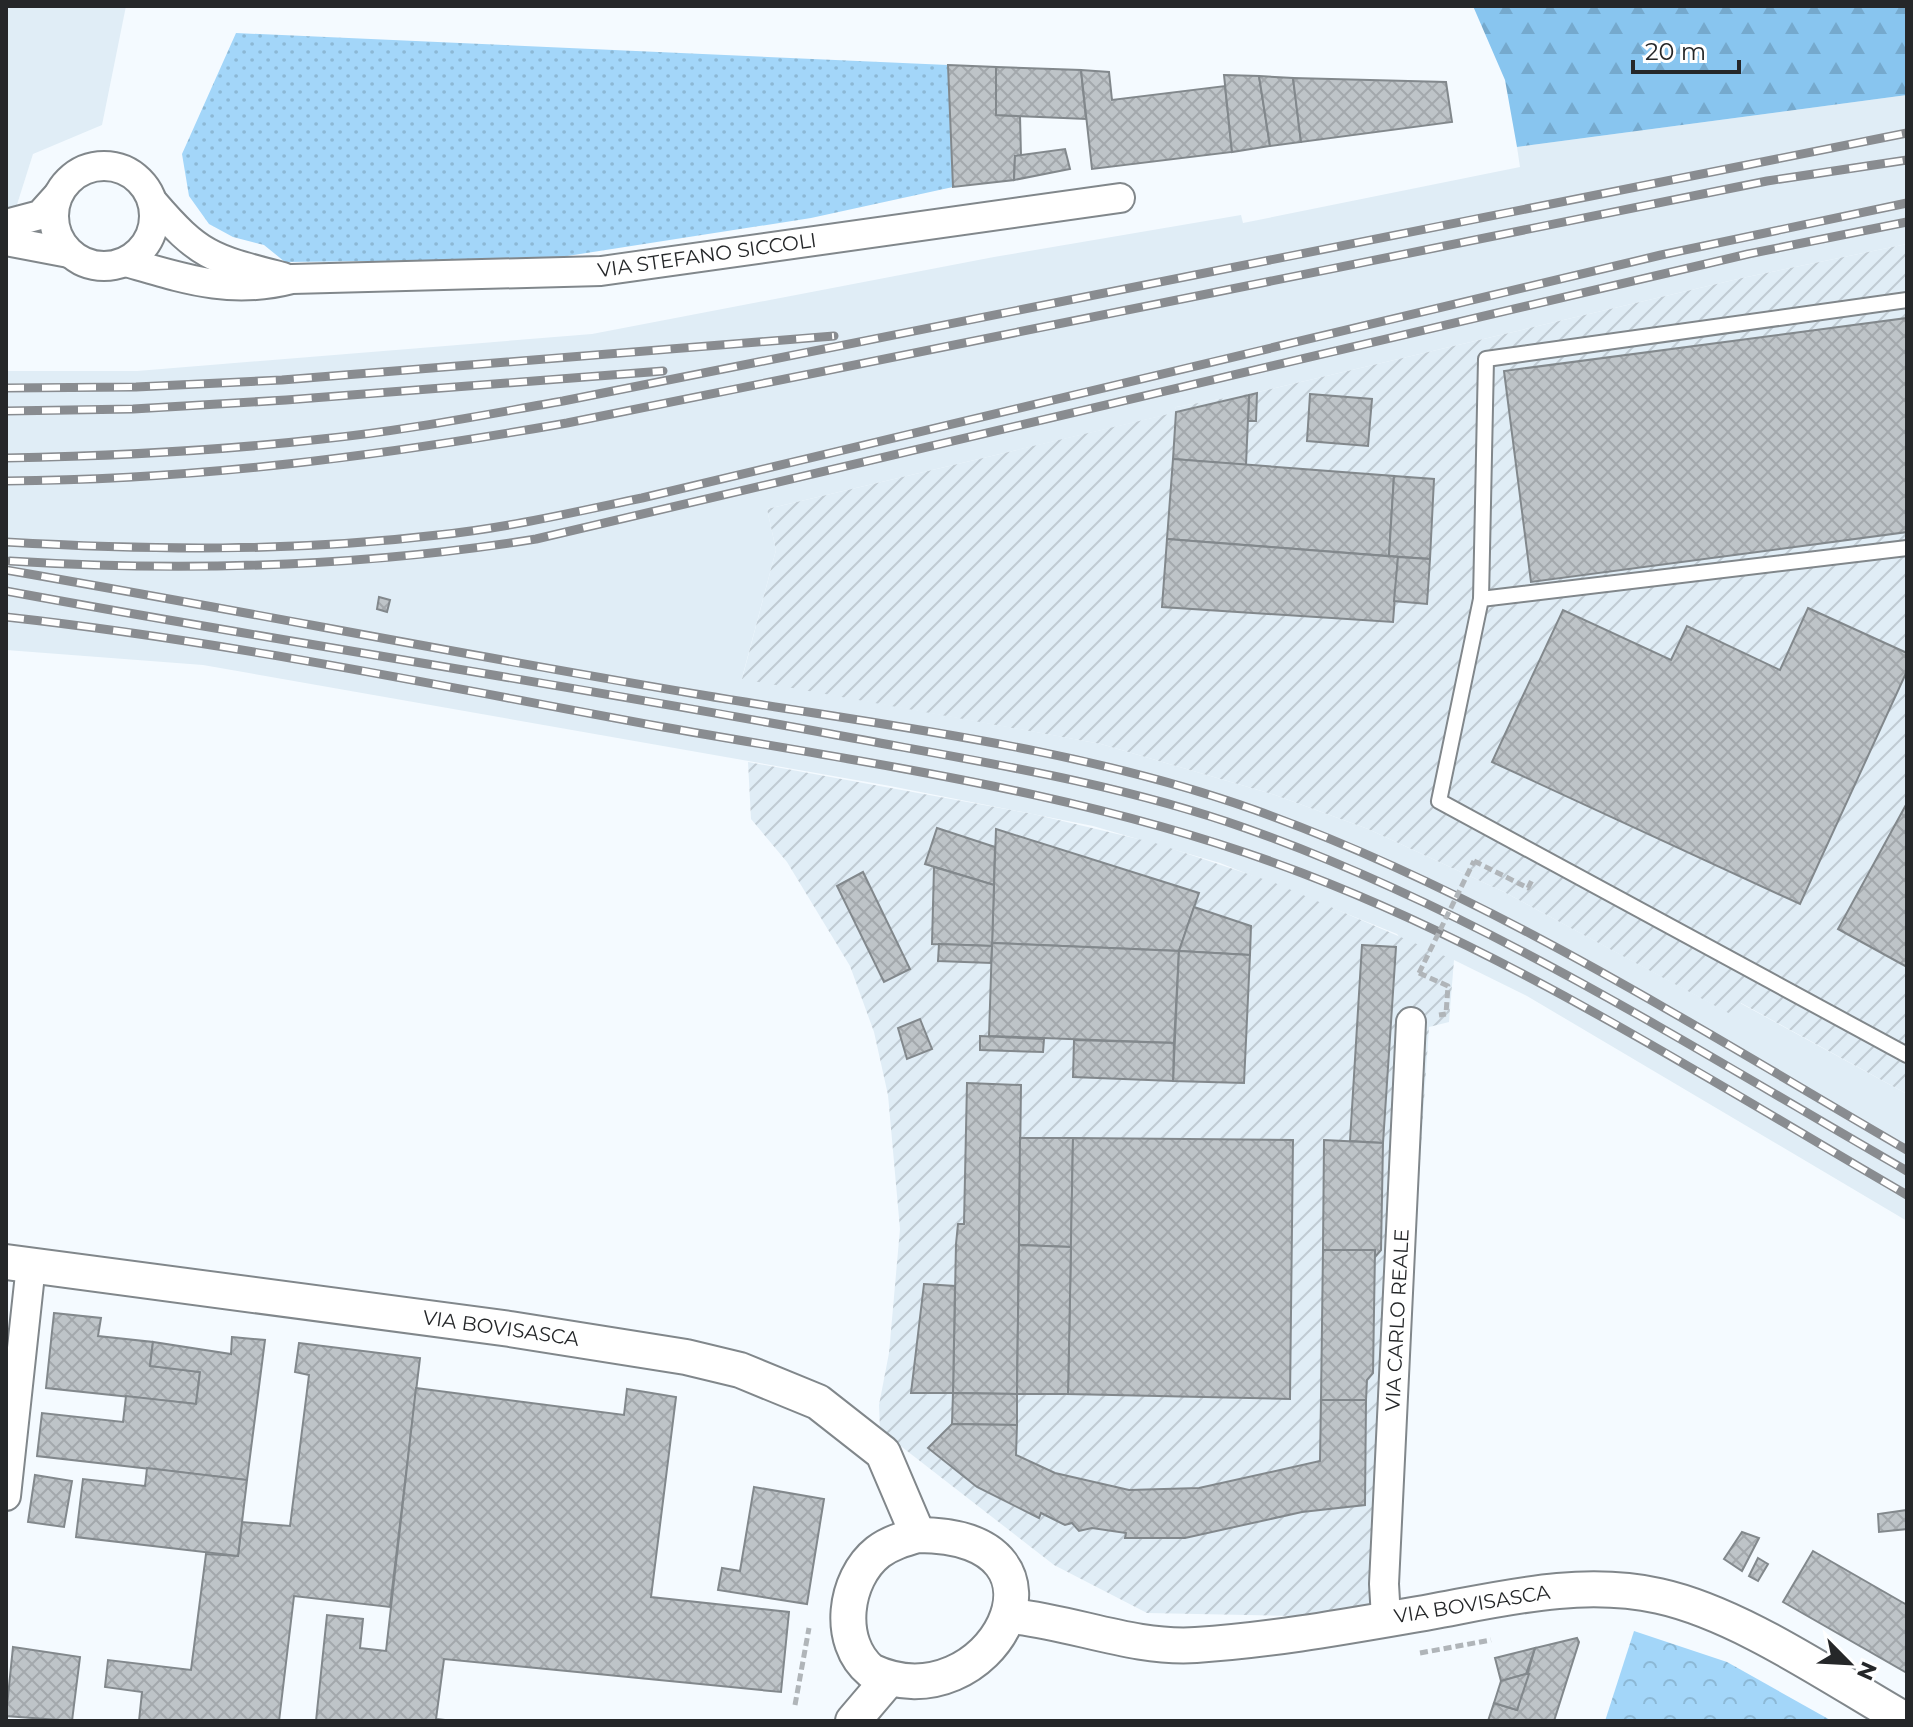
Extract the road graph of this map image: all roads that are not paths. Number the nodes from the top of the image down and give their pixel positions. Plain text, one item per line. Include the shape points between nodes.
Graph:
1 (58, 195) junction
2 (1120, 198) dead end
3 (153, 202) junction
4 (6, 224) edge
5 (6, 241) edge
6 (69, 253) junction
7 (126, 262) junction
8 (292, 279) junction
9 (1907, 300) edge
10 (1907, 548) edge
11 (1481, 599) junction
12 (1411, 1022) dead end
13 (1907, 1055) edge
14 (19, 1264) edge
15 (6, 1496) edge
16 (918, 1535) junction
17 (1011, 1616) junction
18 (1386, 1618) junction
19 (887, 1681) junction
20 (853, 1721) edge
21 (1907, 1721) edge

1 - 3 street via 79,172 109,166 137,178
1 - 4 street via 40,215
1 - 6 street via 54,227
2 - 8 street, VIA STEFANO SICCOLI via 601,271
3 - 7 street via 151,235
3 - 8 street, VIA STEFANO SICCOLI via 186,240 214,258
5 - 6 street
6 - 7 street via 96,266
7 - 8 street, VIA STEFANO SICCOLI via 196,282 258,288
9 - 11 lane via 1486,359
10 - 11 lane
11 - 13 lane via 1439,801
12 - 18 street, VIA CARLO REALE
14 - 15 street
14 - 16 street, VIA BOVISASCA via 546,1334 740,1370 818,1402 883,1453
16 - 17 street via 961,1539 993,1559 1009,1593
16 - 19 street via 876,1553 850,1602 849,1641 870,1671
17 - 18 street, VIA BOVISASCA via 1178,1646
17 - 19 street via 996,1660 965,1687 928,1694
18 - 21 street, VIA BOVISASCA via 1540,1592 1647,1593 1734,1623
19 - 20 street

